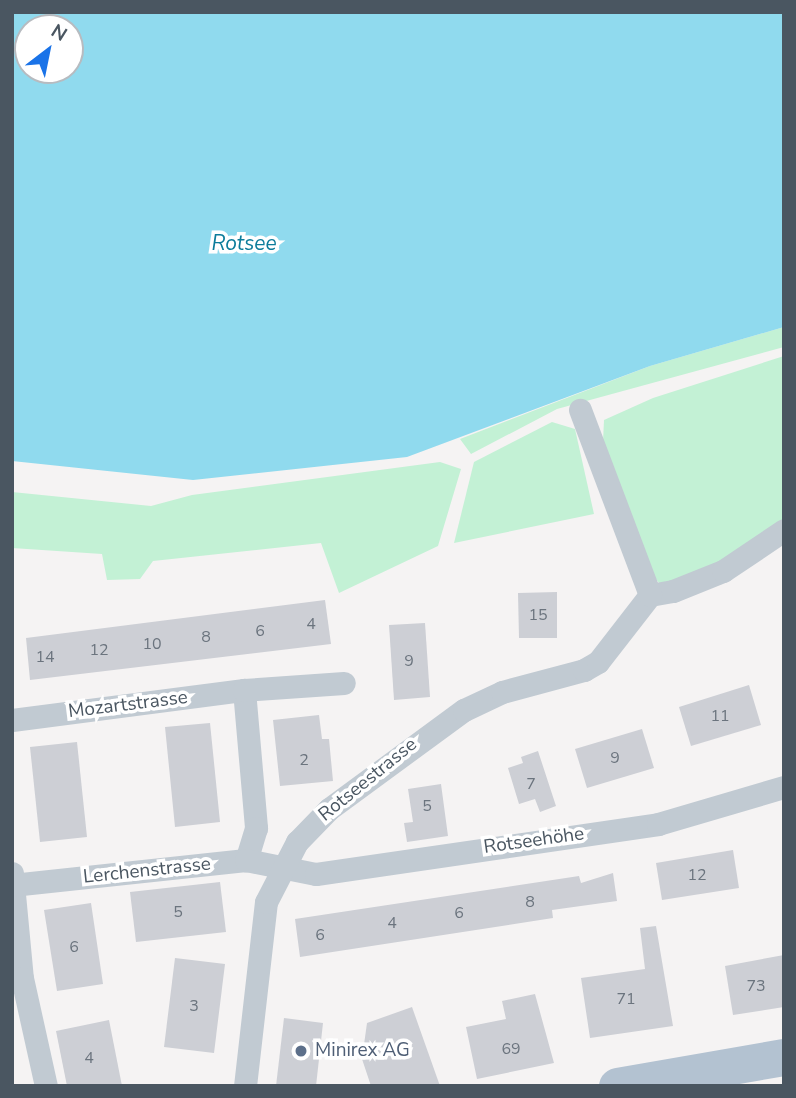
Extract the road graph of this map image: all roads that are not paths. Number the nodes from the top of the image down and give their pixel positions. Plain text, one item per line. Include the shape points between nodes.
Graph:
1 (580, 410) dead end
2 (784, 530) edge
3 (650, 594) junction
4 (344, 683) dead end
5 (244, 690) junction
6 (12, 720) edge
7 (784, 788) edge
8 (246, 860) junction
9 (280, 870) junction
10 (12, 873) edge
11 (13, 885) edge
12 (17, 978) edge
13 (784, 1057) edge
14 (667, 1081) edge
15 (46, 1086) edge
16 (245, 1086) edge
17 (617, 1086) edge

1 - 3 street
2 - 3 street via 723,571 673,591
3 - 9 street, Rotseestrasse via 598,662 502,692 430,732 329,809 297,842
4 - 5 street, Mozartstrasse
5 - 6 street, Mozartstrasse
5 - 8 street via 256,828
7 - 9 street, Rotseehöhe via 658,824 316,874
8 - 9 street, Lerchenstrasse
8 - 11 street, Lerchenstrasse
9 - 16 street, Rotseestrasse via 266,902
10 - 11 street
11 - 12 street
12 - 15 street
13 - 14 main road
14 - 17 main road

